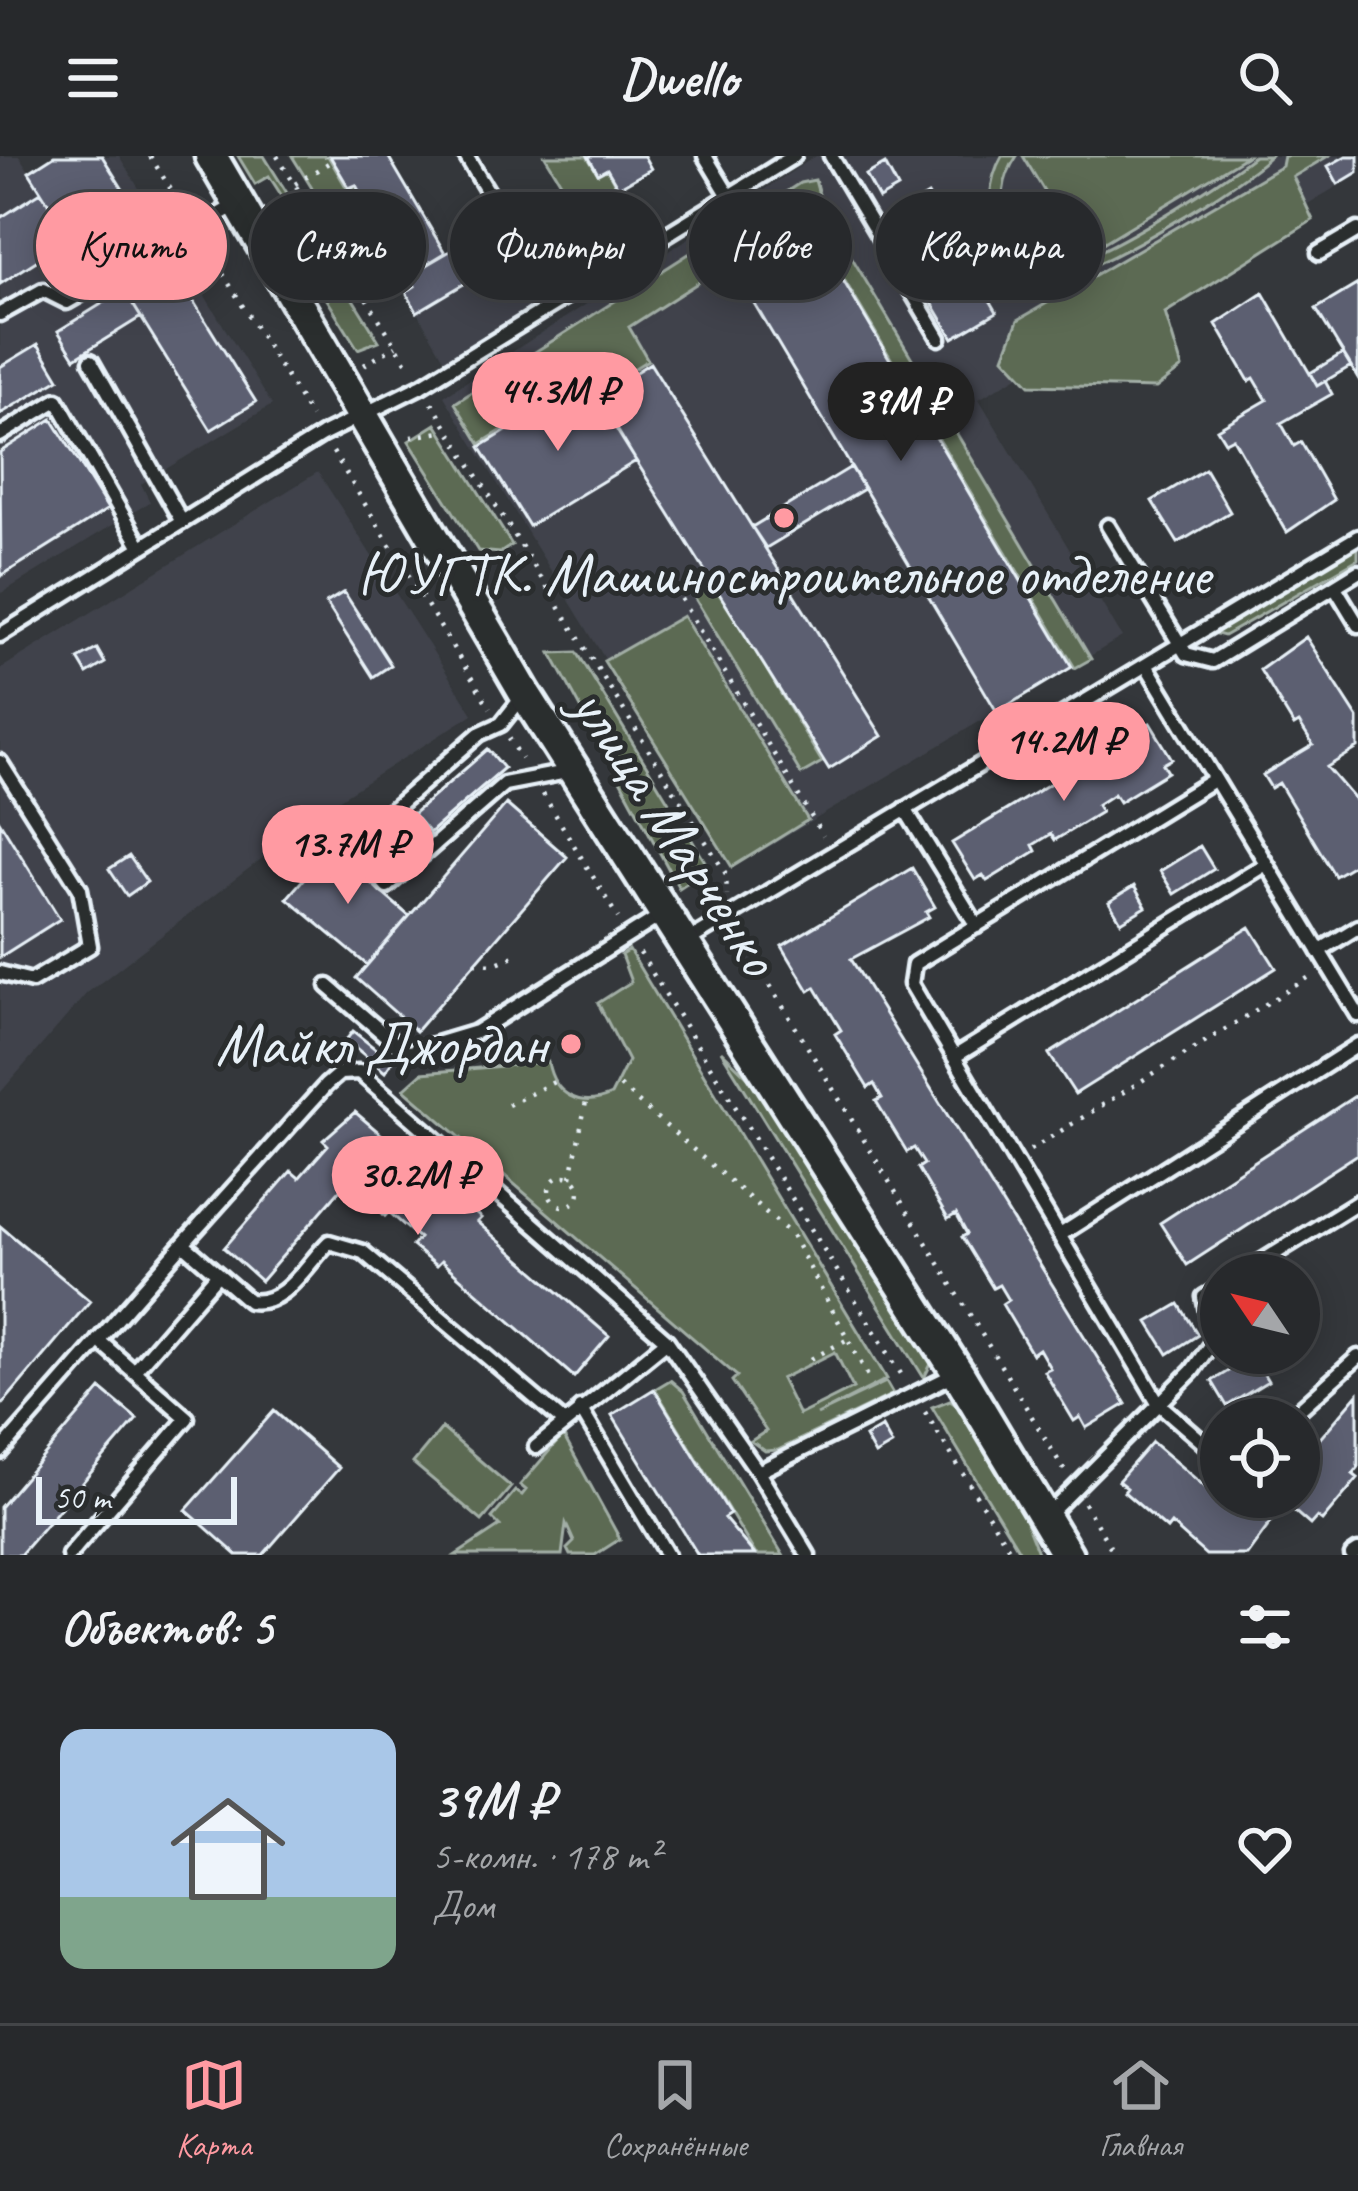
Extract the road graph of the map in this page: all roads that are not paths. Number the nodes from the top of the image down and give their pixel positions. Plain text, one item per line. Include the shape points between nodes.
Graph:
1 (211, 156) edge
2 (466, 156) edge
3 (705, 156) edge
4 (794, 156) edge
5 (831, 156) edge
6 (727, 192) edge
7 (736, 192) edge
8 (240, 202) junction
9 (689, 221) edge
10 (1358, 230) edge
11 (1319, 253) dead end
12 (556, 303) junction
13 (0, 314) edge
14 (939, 338) dead end
15 (91, 362) dead end
16 (361, 415) junction
17 (0, 435) edge
18 (182, 522) junction
19 (1108, 526) dead end
20 (1358, 538) edge
21 (141, 547) junction
22 (1358, 572) edge
23 (1334, 587) junction
24 (1358, 626) edge
25 (0, 635) edge
26 (1180, 644) junction
27 (1146, 665) junction
28 (525, 694) junction
29 (469, 743) junction
30 (454, 756) junction
31 (480, 757) dead end
32 (0, 762) edge
33 (439, 769) junction
34 (465, 770) dead end
35 (572, 771) junction
36 (1215, 779) junction
37 (424, 782) junction
38 (450, 782) dead end
39 (409, 795) junction
40 (435, 795) dead end
41 (420, 808) dead end
42 (905, 809) junction
43 (381, 819) junction
44 (366, 832) junction
45 (393, 832) dead end
46 (377, 845) dead end
47 (362, 858) dead end
48 (1266, 864) junction
49 (379, 876) dead end
50 (664, 914) junction
51 (976, 926) junction
52 (1358, 927) edge
53 (683, 944) junction
54 (1319, 951) junction
55 (0, 973) edge
56 (328, 986) dead end
57 (1358, 1015) edge
58 (1358, 1045) edge
59 (954, 1057) junction
60 (1358, 1202) edge
61 (1060, 1235) junction
62 (183, 1244) junction
63 (1274, 1254) edge
64 (218, 1274) junction
65 (98, 1340) junction
66 (667, 1341) junction
67 (1200, 1356) edge
68 (1358, 1357) edge
69 (134, 1371) junction
70 (958, 1372) junction
71 (1312, 1398) edge
72 (1160, 1404) junction
73 (580, 1408) junction
74 (564, 1422) junction
75 (1200, 1440) edge
76 (536, 1447) dead end
77 (0, 1452) edge
78 (758, 1472) junction
79 (1046, 1518) junction
80 (69, 1555) edge
81 (667, 1555) edge
82 (808, 1555) edge
83 (1067, 1555) edge

1 - 8 street, улица Марченко
2 - 12 lane
3 - 6 lane
4 - 7 lane
5 - 14 lane
8 - 13 lane via 67,302 43,290
8 - 16 street, улица Марченко
9 - 12 lane
10 - 11 lane
12 - 16 lane
15 - 18 lane
16 - 18 lane
16 - 28 street, улица Марченко
17 - 21 lane via 57,400
18 - 21 lane
19 - 26 lane
20 - 26 lane
21 - 25 lane
22 - 23 lane
23 - 24 lane
23 - 26 lane via 1213,661 1195,660
26 - 27 lane
27 - 36 lane
27 - 42 lane
28 - 29 lane via 501,724
28 - 35 street, улица Марченко
29 - 30 lane
29 - 31 lane
30 - 33 lane
30 - 34 lane
32 - 55 lane via 80,889 90,946 32,981
33 - 37 lane
33 - 38 lane
35 - 49 lane via 500,779 387,886
35 - 50 street, улица Марченко
36 - 48 lane
36 - 51 lane
37 - 39 lane
37 - 40 lane
39 - 41 lane
39 - 43 lane
42 - 51 lane
42 - 53 lane
43 - 44 lane
43 - 45 lane
44 - 46 lane
44 - 47 lane via 352,845
48 - 54 lane
48 - 59 lane
50 - 53 street, улица Марченко
50 - 56 lane via 476,1032 406,1053
51 - 59 lane via 914,964 911,984
52 - 54 lane
53 - 70 street, улица Марченко
54 - 57 lane
58 - 61 lane
59 - 61 lane
60 - 63 lane
61 - 72 lane
62 - 64 lane
62 - 65 lane
62 - 66 lane via 326,1084 359,1072
64 - 69 lane
64 - 74 lane via 263,1303 278,1298 329,1242 363,1252
65 - 69 lane
65 - 77 lane
66 - 73 lane
66 - 78 lane
67 - 72 lane
68 - 71 lane
69 - 80 lane via 188,1418
70 - 78 lane
70 - 79 street, улица Марченко
72 - 75 lane
72 - 79 lane
73 - 74 lane
73 - 81 lane
74 - 76 lane
78 - 82 lane
79 - 83 street, улица Марченко

